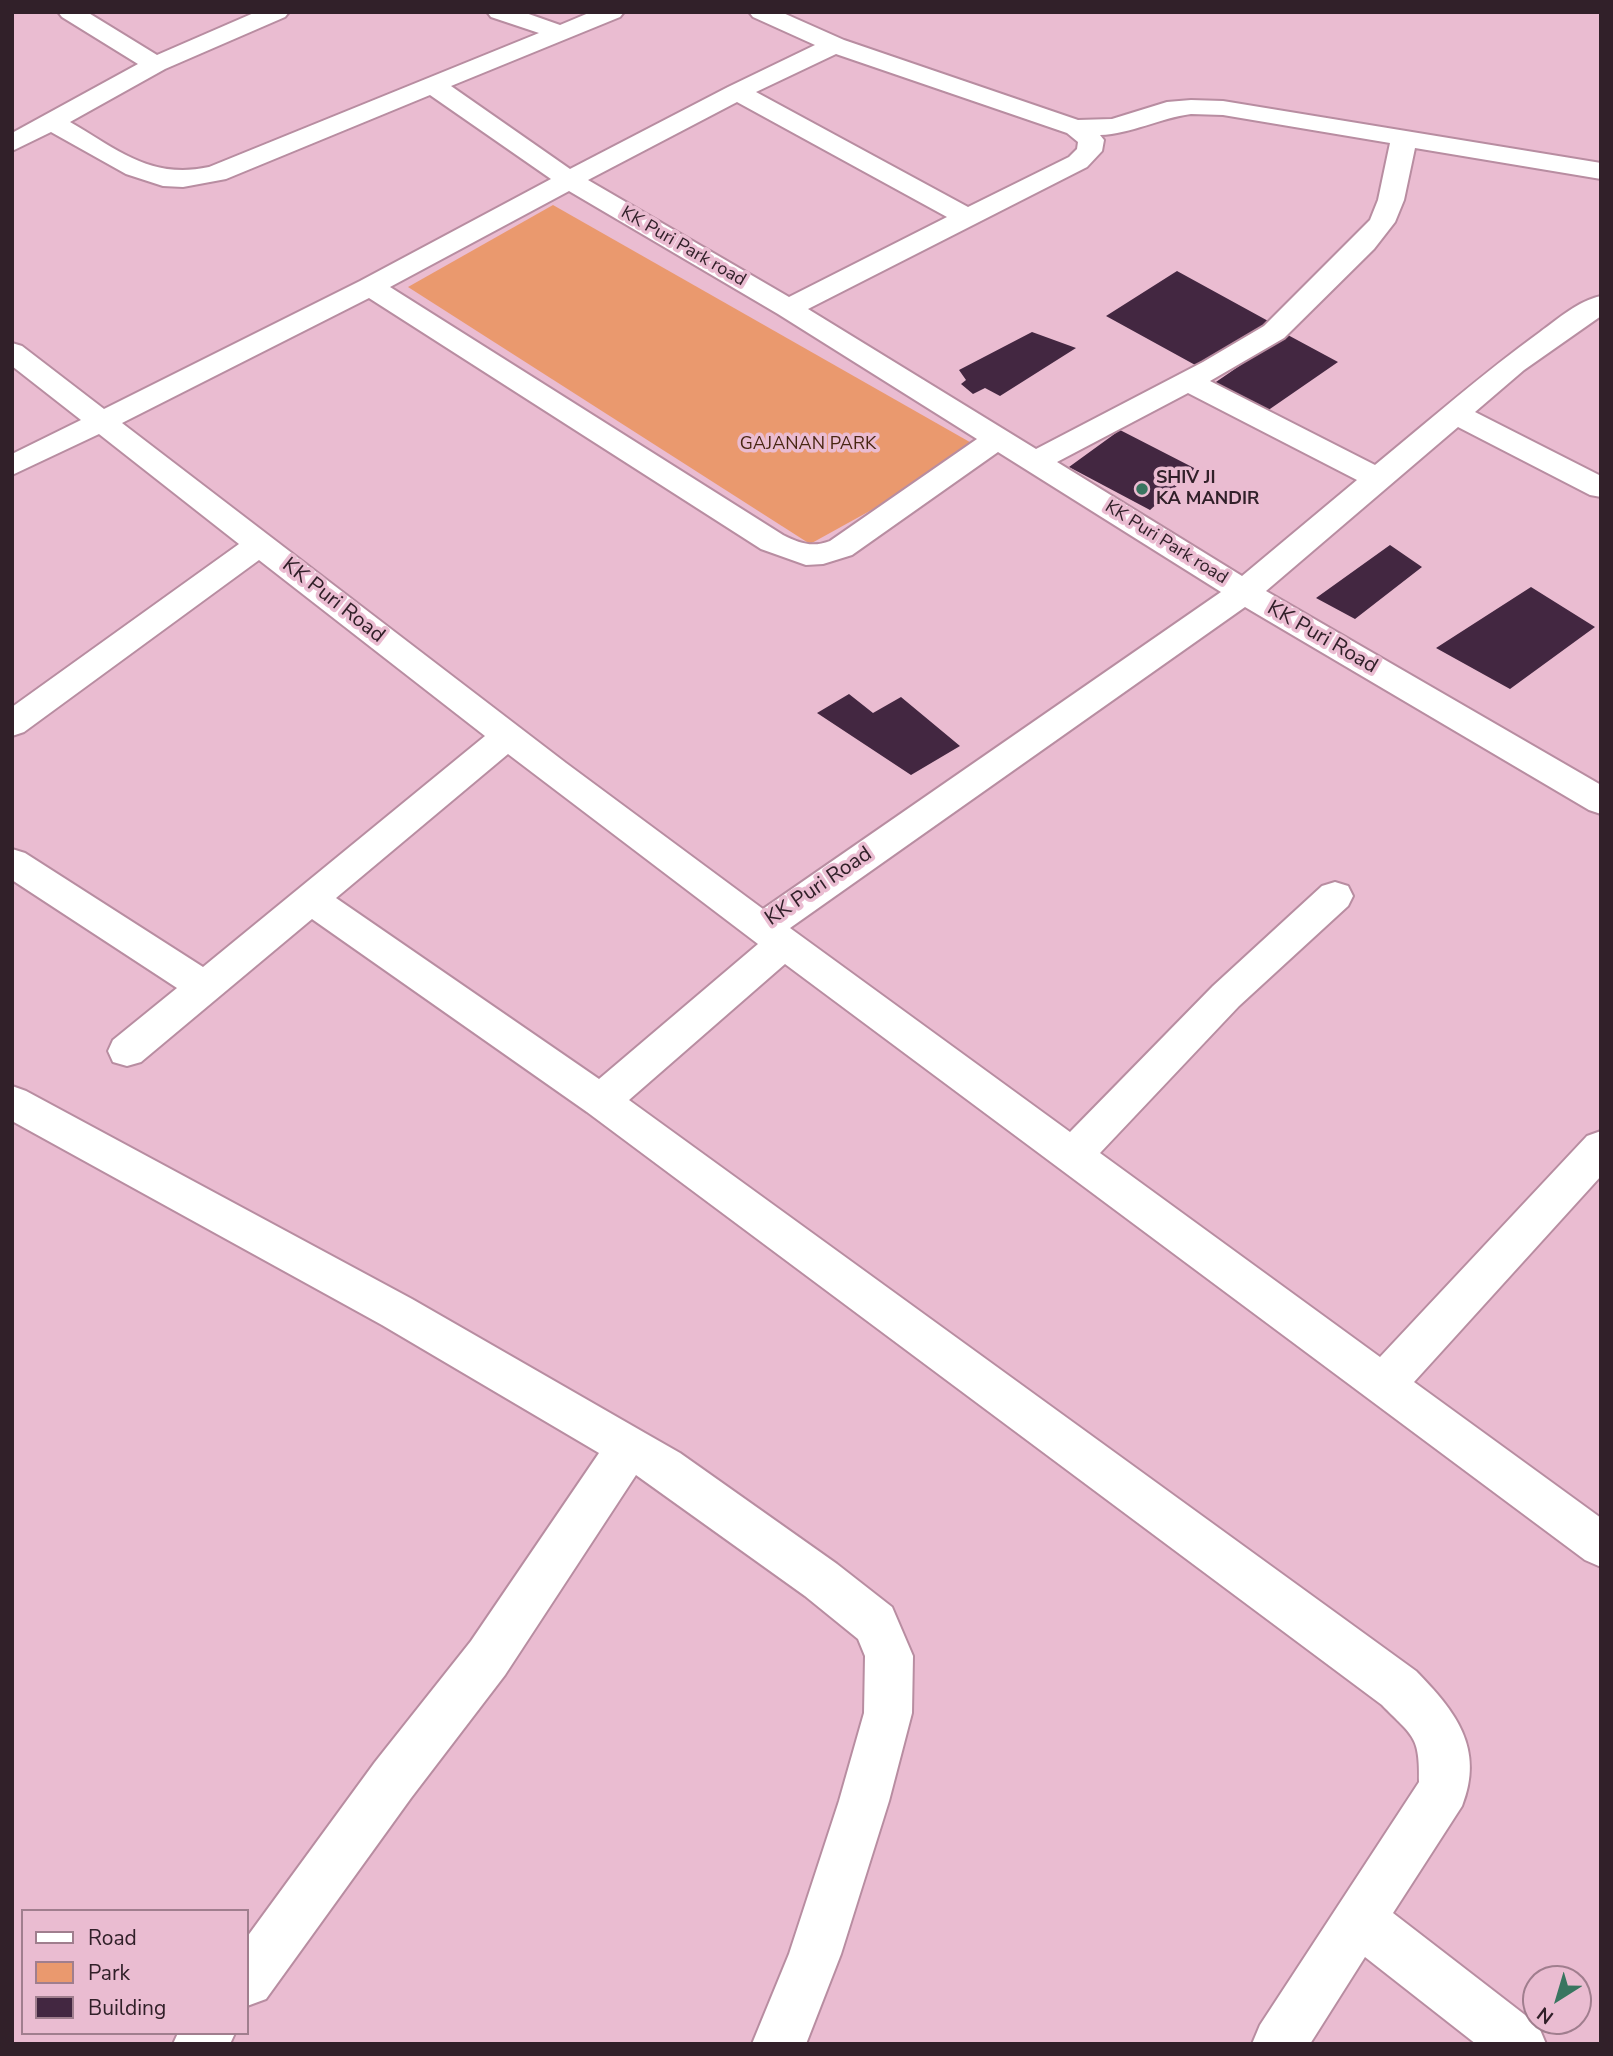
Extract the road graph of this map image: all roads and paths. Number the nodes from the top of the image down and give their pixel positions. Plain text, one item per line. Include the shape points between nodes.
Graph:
1 (70, 12) edge
2 (277, 12) edge
3 (499, 12) edge
4 (612, 12) edge
5 (761, 12) edge
6 (559, 32) junction
7 (835, 45) junction
8 (156, 64) junction
9 (431, 84) junction
10 (737, 92) junction
11 (52, 122) junction
12 (1076, 128) junction
13 (1404, 138) junction
14 (12, 143) edge
15 (1601, 171) edge
16 (569, 180) junction
17 (966, 216) junction
18 (370, 287) junction
19 (788, 309) junction
20 (1596, 311) edge
21 (12, 352) edge
22 (1187, 381) junction
23 (1456, 414) junction
24 (101, 420) junction
25 (998, 438) junction
26 (1035, 461) junction
27 (12, 466) edge
28 (1378, 480) junction
29 (1601, 488) edge
30 (260, 544) junction
31 (1244, 592) junction
32 (12, 724) edge
33 (508, 736) junction
34 (1601, 801) edge
35 (12, 862) edge
36 (1335, 896) dead end
37 (310, 899) junction
38 (774, 936) junction
39 (205, 987) junction
40 (127, 1051) dead end
41 (600, 1101) junction
42 (12, 1102) edge
43 (1601, 1148) edge
44 (1073, 1155) junction
45 (1384, 1384) junction
46 (629, 1447) junction
47 (1601, 1545) edge
48 (1360, 1920) junction
49 (248, 1979) edge
50 (779, 2044) edge
51 (1279, 2044) edge
52 (1519, 2044) edge

1 - 8 street
2 - 8 street
3 - 6 street
4 - 6 street
5 - 7 street
6 - 9 street
7 - 10 street
7 - 12 street
8 - 11 street
9 - 11 street via 230,168 189,179 142,172
9 - 16 street, KK Puri Park road
10 - 16 street
10 - 17 street
11 - 14 street
12 - 13 street via 1114,127 1191,107 1223,108
12 - 17 street via 1091,140 1078,162
13 - 15 street
13 - 22 street via 1391,200 1382,222 1364,243 1273,332
16 - 18 street
16 - 19 street, KK Puri Park road
17 - 19 street
18 - 24 street
18 - 25 street via 790,552 824,556 841,548
19 - 25 street, KK Puri Park road
20 - 23 street via 1514,365
21 - 24 street, KK Puri Road
22 - 26 street
22 - 28 street
23 - 28 street
23 - 29 street
24 - 27 street
24 - 30 street, KK Puri Road
25 - 26 street, KK Puri Park road
26 - 31 street, KK Puri Park road
28 - 31 street
30 - 32 street
30 - 33 street, KK Puri Road
31 - 34 street, KK Puri Road
31 - 38 street, KK Puri Road
33 - 37 street
33 - 38 street, KK Puri Road
35 - 39 street
36 - 44 street via 1226,996
37 - 39 street
37 - 41 street
38 - 41 street
38 - 44 street
39 - 40 street
41 - 48 street via 1399,1688 1430,1720 1444,1745 1444,1788
42 - 46 street via 397,1312
43 - 45 street
44 - 45 street
45 - 47 street
46 - 49 street via 488,1658
46 - 50 street via 876,1623 890,1656 888,1713 864,1801 815,1954
48 - 51 street
48 - 52 street

